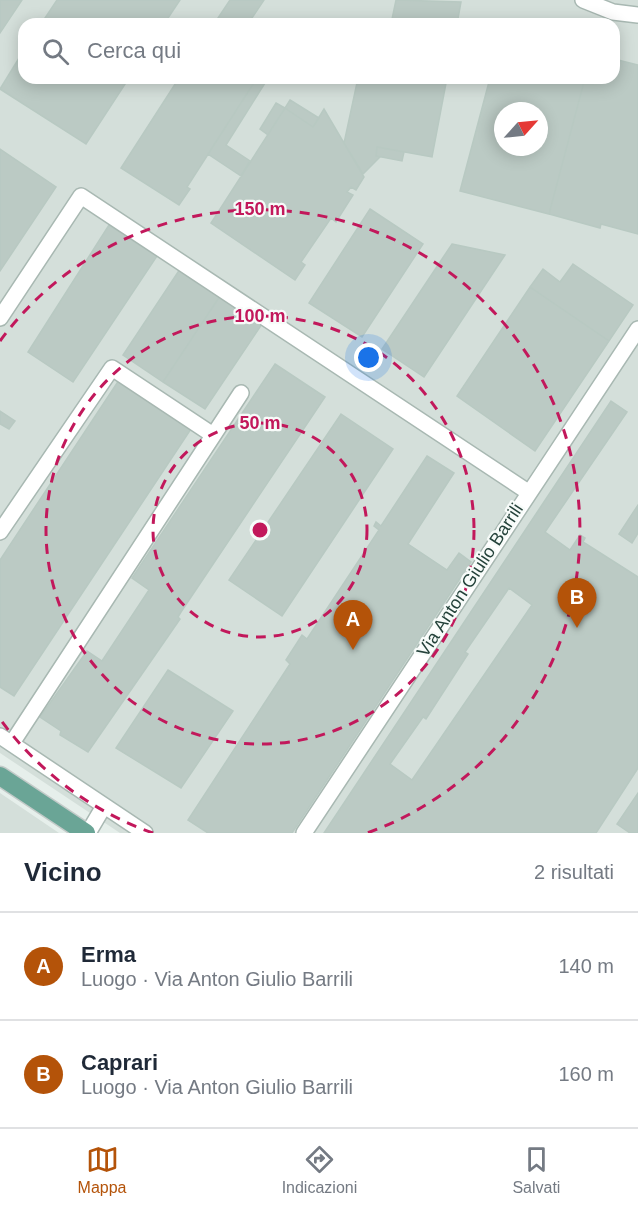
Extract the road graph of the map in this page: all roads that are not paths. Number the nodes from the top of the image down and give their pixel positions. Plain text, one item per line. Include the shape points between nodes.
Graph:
1 (591, 2) edge
2 (638, 15) edge
3 (0, 318) edge
4 (638, 329) edge
5 (241, 393) dead end
6 (213, 435) junction
7 (528, 492) junction
8 (0, 532) edge
9 (6, 740) edge
10 (0, 776) edge
11 (104, 806) junction
12 (87, 833) edge
13 (145, 833) edge
14 (304, 833) edge

1 - 2 street via 613,12
3 - 7 street via 81,196
4 - 7 street, Via Anton Giulio Barrili
5 - 6 street
6 - 8 street via 112,368
6 - 9 street
7 - 14 street, Via Anton Giulio Barrili
9 - 11 street
10 - 12 main road
11 - 12 street
11 - 13 street

